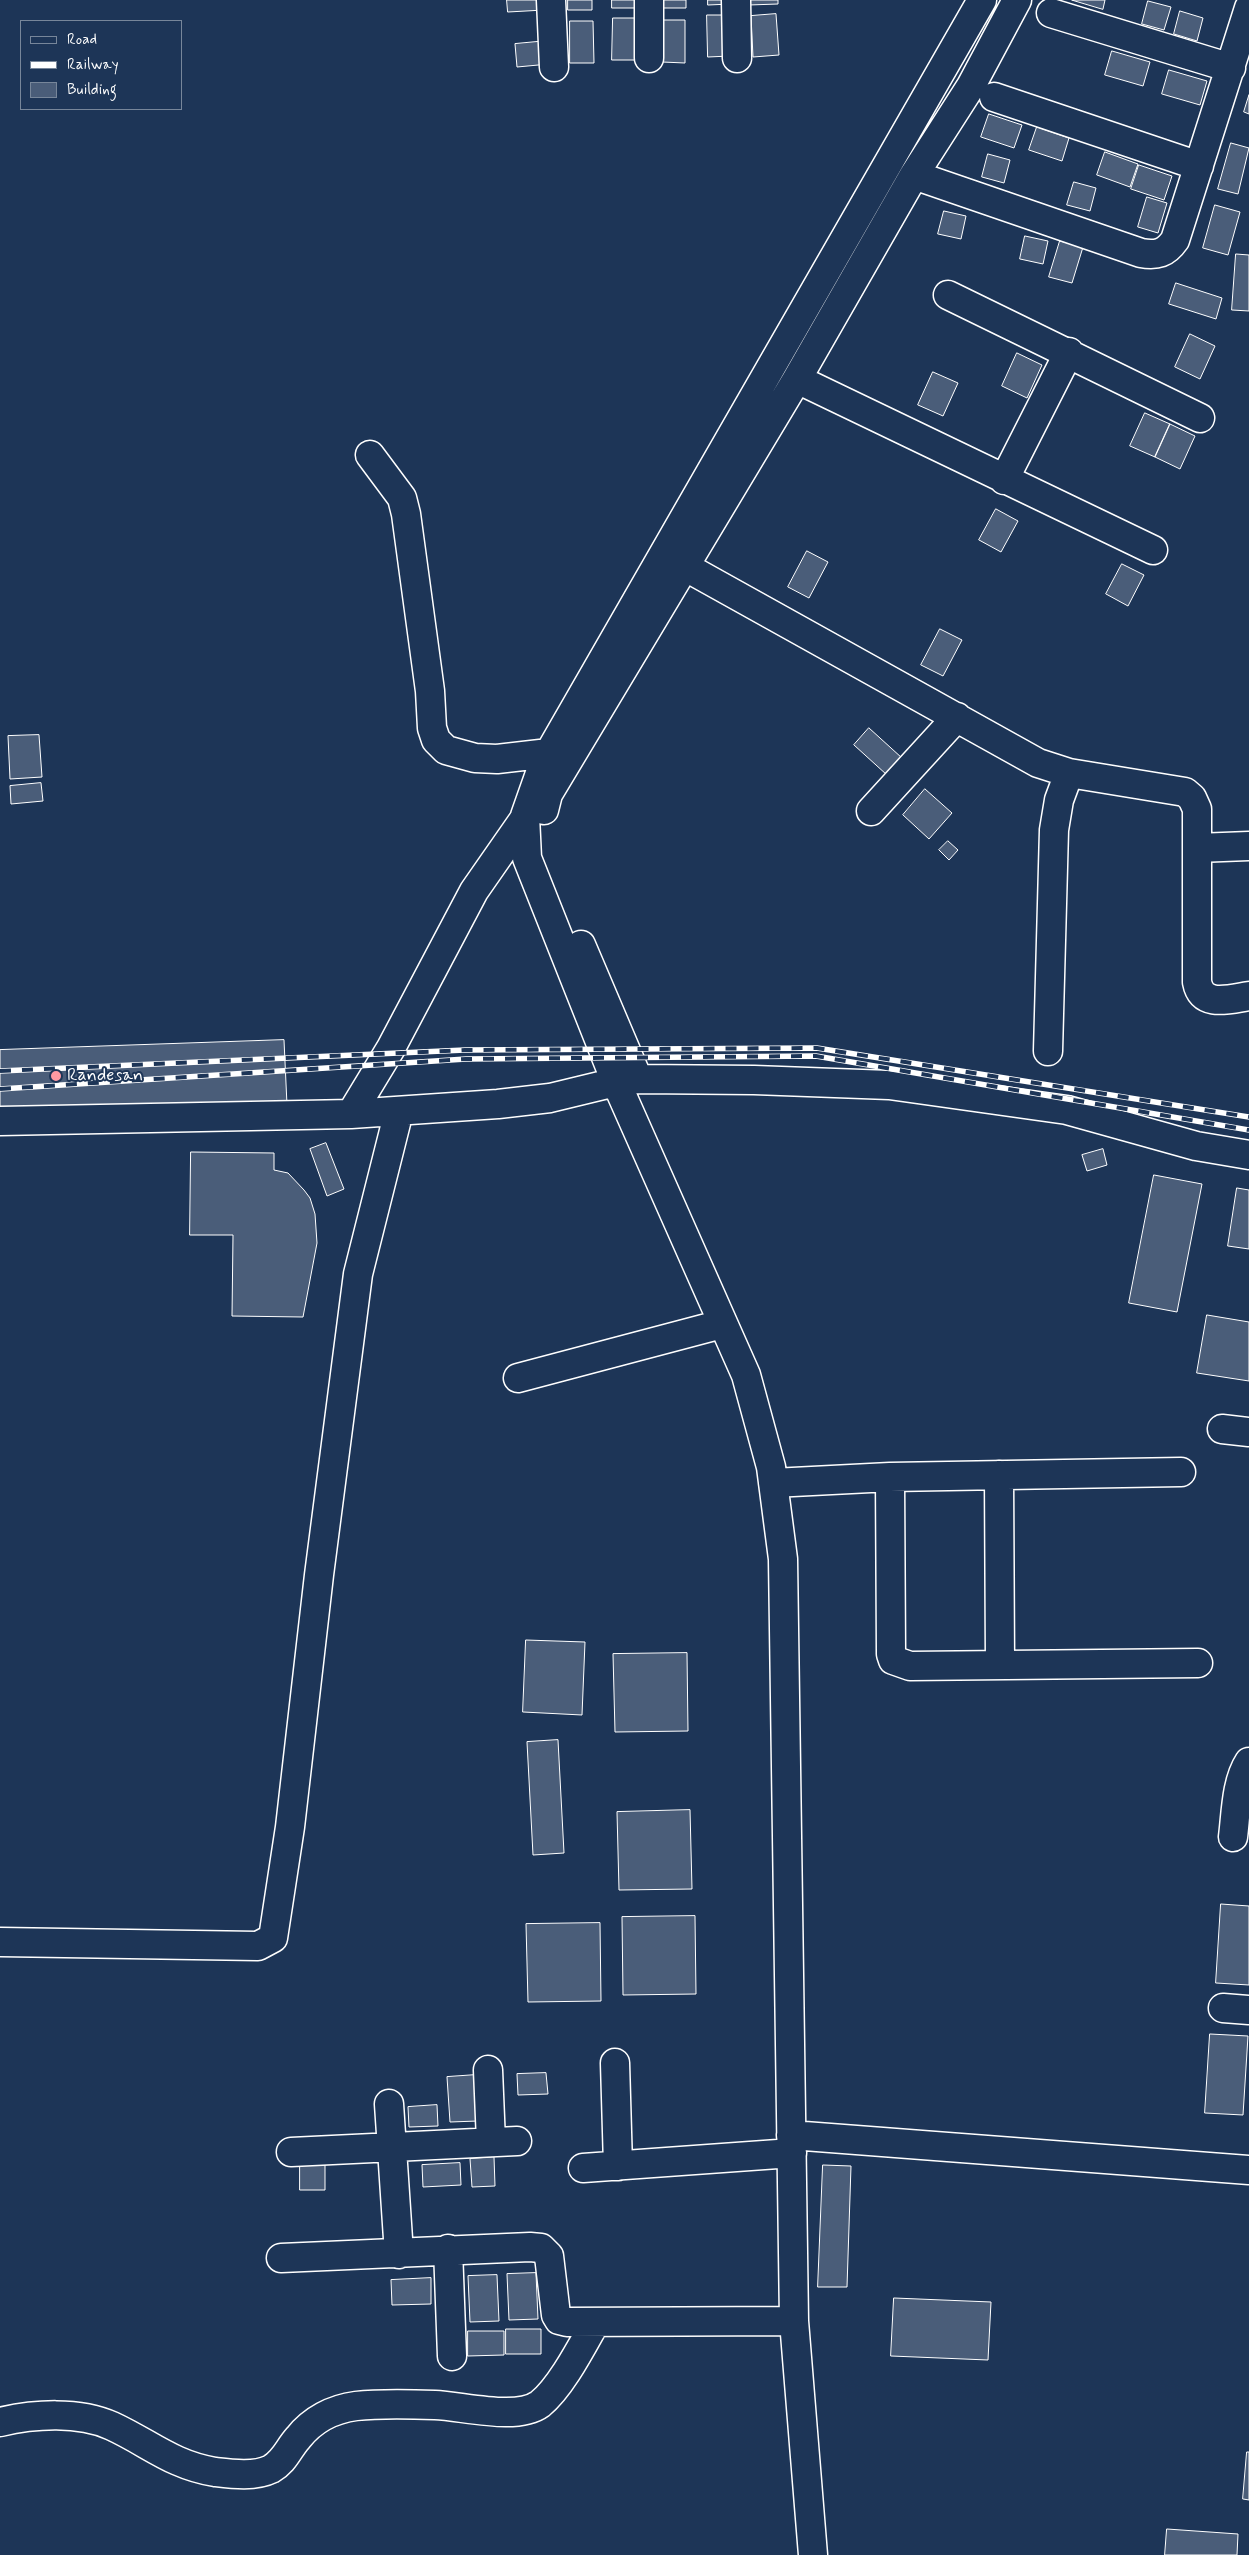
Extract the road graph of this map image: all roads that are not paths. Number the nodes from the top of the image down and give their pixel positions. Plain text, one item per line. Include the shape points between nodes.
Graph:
1 (552, 0) edge
2 (649, 0) edge
3 (736, 0) edge
4 (982, 0) edge
5 (1017, 0) edge
6 (1249, 8) edge
7 (1051, 13) dead end
8 (649, 58) dead end
9 (736, 58) dead end
10 (554, 67) dead end
11 (1230, 68) junction
12 (994, 97) dead end
13 (1199, 166) junction
14 (914, 175) junction
15 (948, 295) dead end
16 (1069, 352) junction
17 (797, 379) junction
18 (1200, 418) dead end
19 (370, 455) dead end
20 (1004, 480) junction
21 (1153, 550) dead end
22 (684, 566) junction
23 (956, 717) junction
24 (549, 753) junction
25 (1069, 773) junction
26 (548, 794) junction
27 (871, 811) dead end
28 (525, 816) junction
29 (1249, 846) edge
30 (1197, 848) junction
31 (1249, 996) edge
32 (1048, 1051) dead end
33 (627, 1080) junction
34 (399, 1111) junction
35 (351, 1114) junction
36 (0, 1122) edge
37 (1249, 1155) edge
38 (722, 1324) junction
39 (518, 1378) dead end
40 (1222, 1429) dead end
41 (1249, 1432) edge
42 (1181, 1472) dead end
43 (999, 1475) junction
44 (890, 1477) junction
45 (773, 1483) junction
46 (1198, 1663) dead end
47 (1000, 1665) junction
48 (1249, 1762) edge
49 (1233, 1837) dead end
50 (0, 1942) edge
51 (615, 2063) dead end
52 (488, 2070) dead end
53 (389, 2104) dead end
54 (518, 2141) dead end
55 (491, 2142) junction
56 (792, 2144) junction
57 (392, 2146) junction
58 (291, 2152) dead end
59 (618, 2166) junction
60 (583, 2168) dead end
61 (1249, 2170) edge
62 (448, 2249) junction
63 (399, 2254) junction
64 (281, 2258) dead end
65 (794, 2321) junction
66 (596, 2323) junction
67 (452, 2356) dead end
68 (0, 2422) edge
69 (813, 2555) edge

1 - 10 street
2 - 8 street
3 - 9 street
4 - 24 street
5 - 14 street via 971,86
6 - 11 street
7 - 11 street
11 - 13 street
12 - 13 street
13 - 14 street via 1175,240 1168,250 1153,255
14 - 17 street
15 - 16 street
16 - 18 street
16 - 20 street
17 - 20 street
17 - 22 street
19 - 24 street via 402,498 406,514 436,740 446,750 475,758
20 - 21 street
22 - 23 street
22 - 26 street
23 - 25 street via 1021,754
23 - 27 street
24 - 28 street
25 - 30 street via 1185,792 1197,808
25 - 32 street via 1059,800 1054,830
26 - 28 street
26 - 33 street via 543,855
28 - 33 street via 527,858
28 - 35 street via 474,891 391,1048
29 - 30 street
30 - 31 street via 1198,992 1213,1000
33 - 34 street via 550,1098
33 - 37 street via 754,1080 889,1086 1067,1110 1196,1146
33 - 38 street
34 - 35 street
34 - 50 street via 358,1274 290,1827 273,1938 258,1946
35 - 36 street
38 - 39 street
38 - 45 street via 746,1375
40 - 41 street
42 - 43 street
43 - 44 street
43 - 47 street
44 - 45 street
44 - 47 street via 891,1654 894,1660 910,1666
45 - 56 street via 783,1559
46 - 47 street
48 - 49 street via 1239,1793
51 - 59 street
52 - 55 street
53 - 57 street
54 - 55 street
55 - 57 street
56 - 59 street
56 - 61 street
56 - 65 street
57 - 58 street
57 - 63 street
59 - 60 street
62 - 63 street
62 - 66 street via 541,2248 549,2256 556,2315 567,2322
62 - 67 street
63 - 64 street
65 - 66 street
65 - 69 street
66 - 68 street via 563,2376 540,2404 523,2411 437,2405 378,2405 335,2410 310,2424 283,2460 256,2474 214,2472 173,2461 110,2425 74,2417 22,2417

